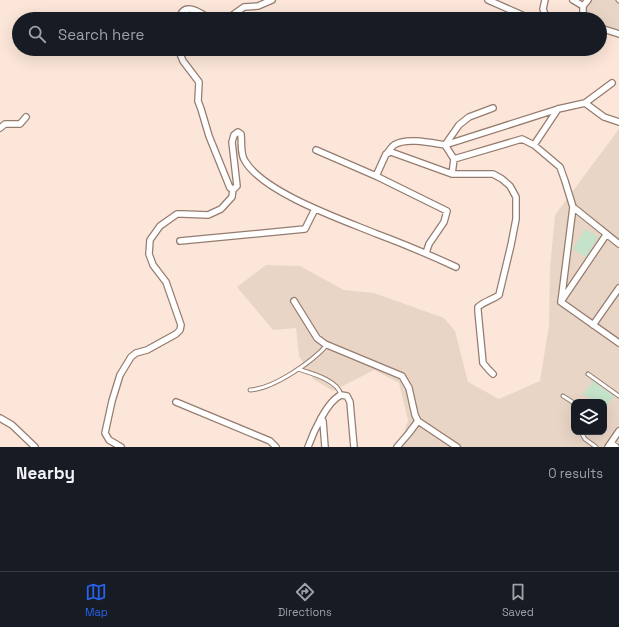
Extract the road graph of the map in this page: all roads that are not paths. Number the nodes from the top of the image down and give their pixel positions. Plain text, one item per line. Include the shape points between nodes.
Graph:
1 (272, 0) edge
2 (488, 0) edge
3 (545, 0) edge
4 (573, 0) edge
5 (588, 0) edge
6 (583, 6) junction
7 (182, 12) edge
8 (201, 12) edge
9 (237, 12) edge
10 (516, 12) edge
11 (544, 12) edge
12 (583, 12) edge
13 (607, 30) edge
14 (619, 34) edge
15 (181, 56) edge
16 (612, 83) dead end
17 (585, 103) junction
18 (493, 108) dead end
19 (558, 109) junction
20 (26, 117) dead end
21 (619, 122) edge
22 (0, 128) edge
23 (445, 145) junction
24 (534, 145) junction
25 (316, 150) dead end
26 (388, 152) junction
27 (454, 159) junction
28 (452, 174) junction
29 (376, 176) junction
30 (233, 189) junction
31 (573, 207) junction
32 (315, 209) junction
33 (606, 235) junction
34 (180, 241) dead end
35 (619, 244) edge
36 (426, 253) junction
37 (456, 267) dead end
38 (619, 288) edge
39 (294, 301) dead end
40 (561, 302) junction
41 (593, 325) junction
42 (619, 343) edge
43 (327, 345) junction
44 (298, 369) junction
45 (493, 374) dead end
46 (588, 374) dead end
47 (250, 390) dead end
48 (341, 395) junction
49 (563, 396) dead end
50 (619, 396) edge
51 (571, 401) edge
52 (176, 402) dead end
53 (0, 418) edge
54 (321, 418) junction
55 (418, 421) junction
56 (619, 431) edge
57 (583, 435) edge
58 (609, 445) edge
59 (35, 447) edge
60 (121, 447) edge
61 (276, 447) edge
62 (308, 447) edge
63 (325, 447) edge
64 (354, 447) edge
65 (397, 447) edge
66 (457, 447) edge
67 (596, 447) edge
68 (616, 447) edge

1 - 9 street via 258,6 244,7
2 - 10 street
3 - 11 street
4 - 6 street
5 - 6 street
6 - 12 street
7 - 8 street via 193,8
13 - 14 street
15 - 30 street via 199,82 198,101 209,136
16 - 17 street
17 - 19 street
17 - 21 street via 604,117
18 - 23 street via 469,117 459,125
19 - 23 street
19 - 24 street
20 - 22 street via 20,124 5,124
23 - 26 street via 402,142 395,144
23 - 27 street
24 - 27 street via 522,139
24 - 31 street via 560,168
25 - 29 street
26 - 28 street
26 - 29 street
27 - 28 street
28 - 45 street via 493,174 510,186 516,197 515,226 499,295 478,307 483,363
29 - 36 street via 447,211 444,222
30 - 32 street via 237,184 232,142 238,132 241,134 245,163 255,173 267,183
30 - 60 street via 232,197 221,209 208,215 177,214 160,226 150,240 149,254 153,265 166,282 181,326 176,334 131,357 120,376 105,433 109,440
31 - 33 street
31 - 40 street
32 - 34 street via 305,230
32 - 36 street
33 - 35 street
33 - 40 street
36 - 37 street
38 - 41 street
39 - 43 street via 317,338
40 - 41 street
41 - 42 street
43 - 44 lane
43 - 55 street via 402,376 409,388
44 - 47 lane via 273,385
44 - 48 lane via 319,376 336,386
46 - 50 lane
48 - 54 street
48 - 64 street via 347,396 350,400
49 - 51 lane
52 - 61 street via 270,441
53 - 59 street via 12,425
54 - 62 street
54 - 63 street
55 - 65 street
55 - 66 street
56 - 58 street
57 - 67 lane
58 - 68 street

